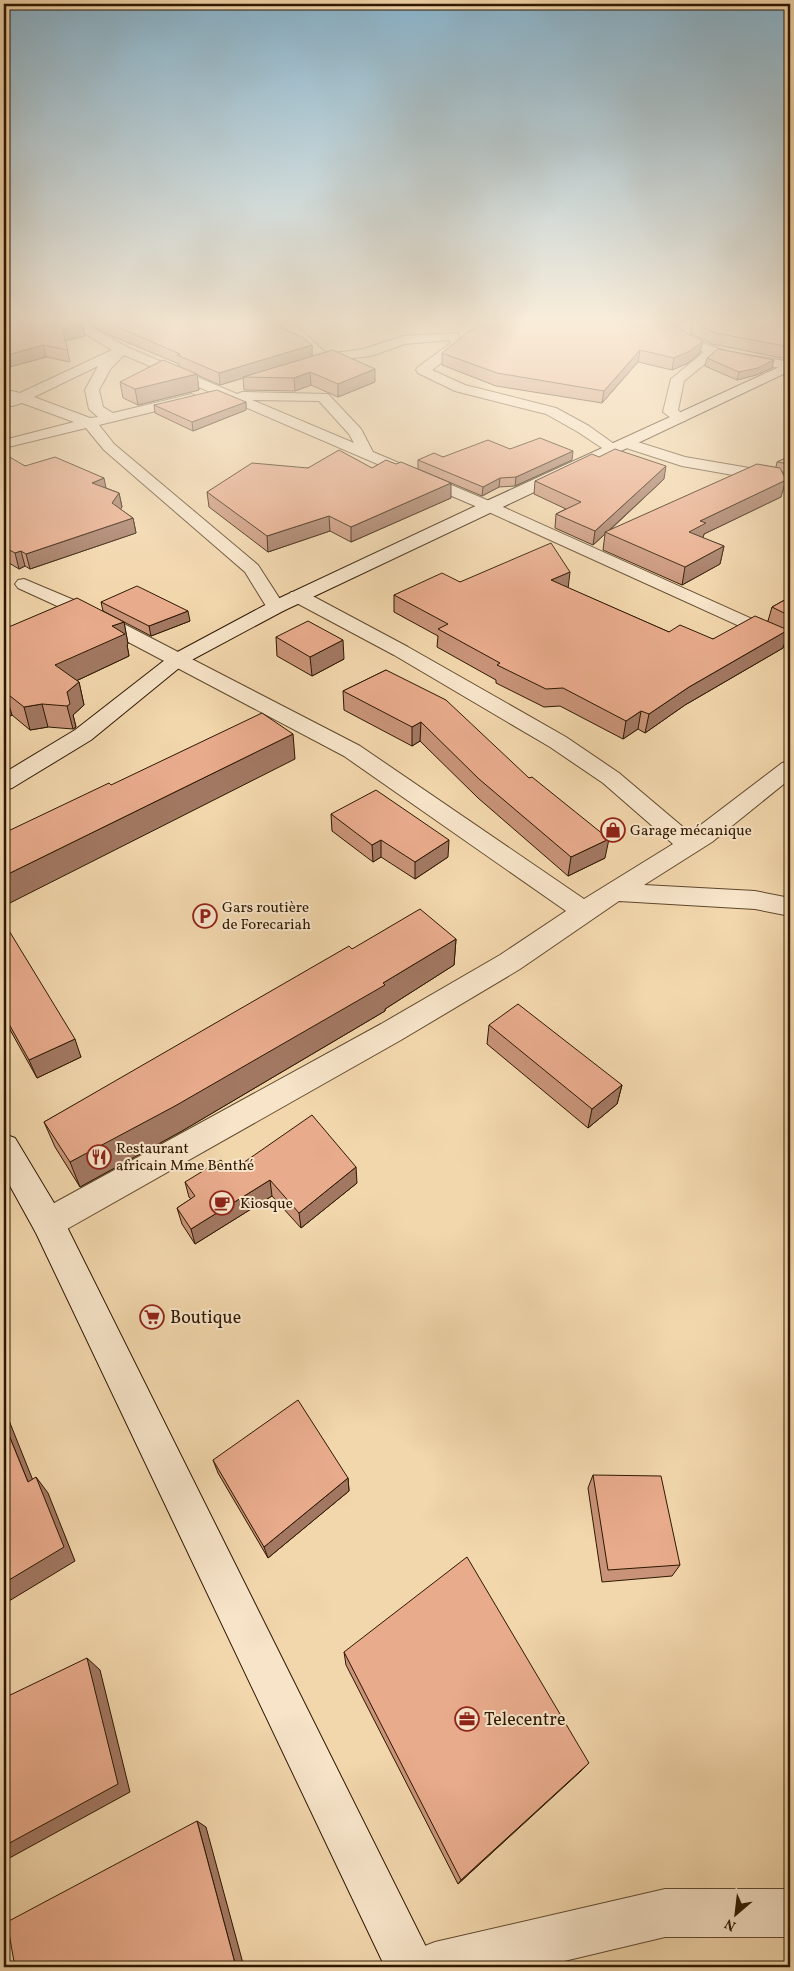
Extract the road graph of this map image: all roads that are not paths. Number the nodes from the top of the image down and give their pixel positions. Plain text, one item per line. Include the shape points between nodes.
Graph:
1 (58, 411) edge
2 (99, 411) edge
3 (139, 411) edge
4 (267, 411) edge
5 (336, 411) edge
6 (547, 411) edge
7 (670, 411) edge
8 (695, 411) edge
9 (111, 418) junction
10 (680, 418) junction
11 (90, 423) junction
12 (4, 444) edge
13 (619, 446) junction
14 (367, 454) junction
15 (790, 480) edge
16 (488, 506) junction
17 (24, 584) dead end
18 (298, 596) junction
19 (276, 608) junction
20 (790, 643) edge
21 (177, 660) junction
22 (790, 768) edge
23 (4, 783) edge
24 (689, 844) junction
25 (614, 892) junction
26 (790, 908) edge
27 (584, 911) junction
28 (4, 1147) edge
29 (48, 1223) junction
30 (790, 1913) edge
31 (411, 1967) edge
32 (435, 1967) edge

1 - 11 street
2 - 9 street
3 - 9 street
4 - 14 street
5 - 14 street via 356,432
6 - 13 street
7 - 10 street
8 - 10 street
9 - 11 street
10 - 13 street
11 - 12 street
11 - 19 street via 109,448 252,569
13 - 15 street
13 - 16 street
14 - 16 street
16 - 18 street
16 - 20 street
17 - 21 street via 86,612
18 - 19 street
18 - 24 street via 402,651 558,742 611,778
19 - 21 street
21 - 23 street via 83,735
21 - 27 street via 352,751
22 - 24 street
24 - 25 street
25 - 26 street via 756,900
25 - 27 street
27 - 29 street via 510,962 391,1032
28 - 29 street
29 - 31 street
30 - 32 street via 665,1913

